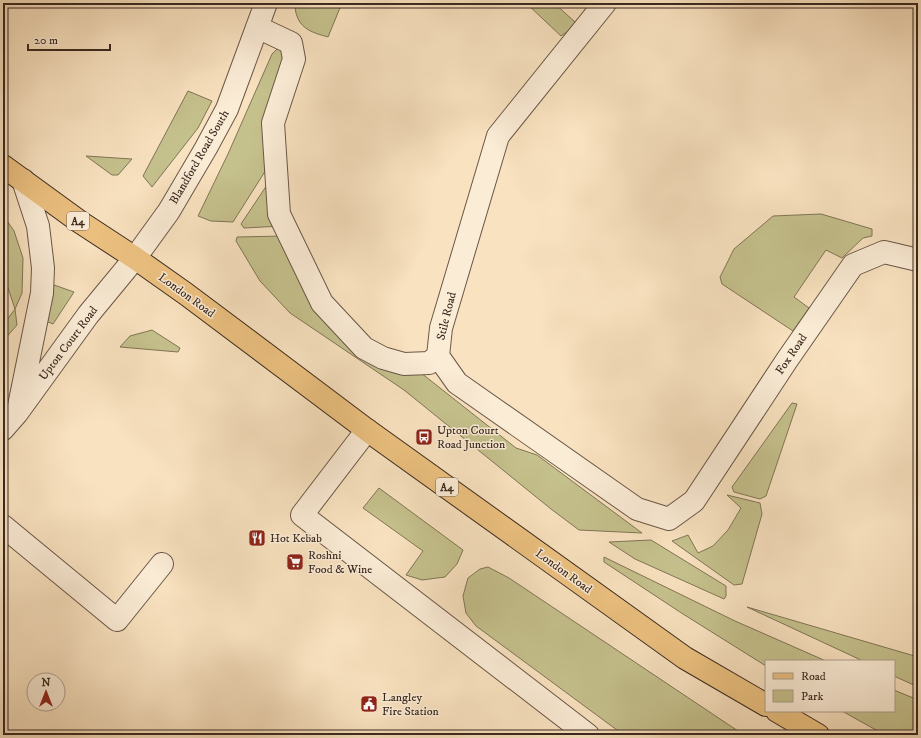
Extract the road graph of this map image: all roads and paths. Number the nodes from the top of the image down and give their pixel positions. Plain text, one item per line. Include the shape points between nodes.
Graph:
1 (266, 3) edge
2 (605, 3) edge
3 (257, 27) junction
4 (3, 166) edge
5 (23, 180) junction
6 (135, 258) junction
7 (918, 260) edge
8 (438, 356) junction
9 (17, 413) junction
10 (3, 429) edge
11 (367, 430) junction
12 (694, 501) joint
13 (3, 526) edge
14 (162, 564) dead end
15 (765, 704) edge
16 (779, 712) edge
17 (588, 735) edge
18 (818, 735) edge

1 - 3 street, Blandford Road South
2 - 8 street, Stile Road via 498,136 441,328
3 - 6 street, Blandford Road South via 227,109 169,211
3 - 8 street via 291,43 294,59 273,123 279,214 322,302 364,348 383,358 404,364 430,363
4 - 5 main road, London Road / A4
5 - 6 main road, London Road / A4
5 - 9 street via 38,226 43,268 42,293
6 - 9 street, Upton Court Road via 88,315
6 - 11 main road, London Road / A4
7 - 12 street, Fox Road via 884,252 853,265
8 - 12 street, Stile Road via 457,383 637,509 669,519
9 - 10 street, Upton Court Road
11 - 15 main road, London Road / A4 via 686,658
11 - 17 street via 302,515
13 - 14 street via 117,620
16 - 18 main road

